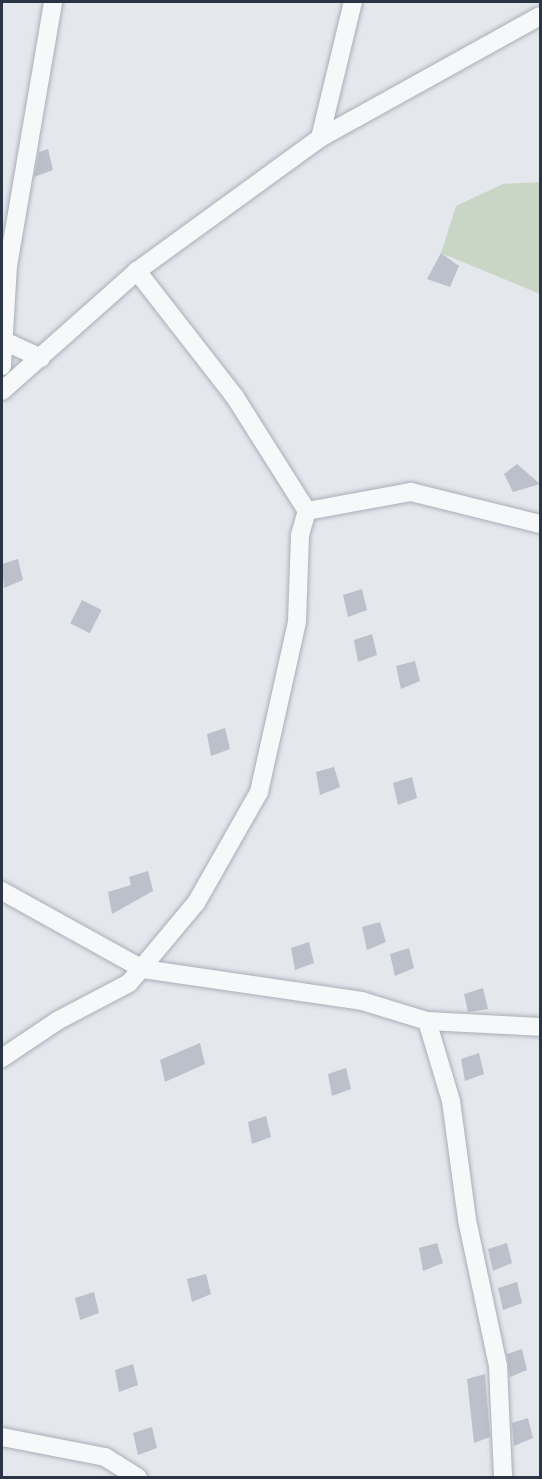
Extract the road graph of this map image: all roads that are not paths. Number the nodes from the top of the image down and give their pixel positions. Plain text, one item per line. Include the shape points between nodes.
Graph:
1 (52, 2) edge
2 (353, 2) edge
3 (540, 16) edge
4 (320, 138) junction
5 (137, 272) junction
6 (2, 340) edge
7 (41, 358) junction
8 (2, 366) edge
9 (2, 391) edge
10 (307, 511) junction
11 (540, 524) edge
12 (2, 891) edge
13 (143, 969) junction
14 (427, 1021) junction
15 (540, 1027) edge
16 (2, 1058) edge
17 (2, 1437) edge
18 (138, 1478) edge
19 (503, 1478) edge

1 - 6 street via 10,255
2 - 4 street
3 - 4 street
4 - 5 street
5 - 7 street
5 - 10 street via 235,397
6 - 7 street
6 - 8 street
7 - 9 street
10 - 11 street via 411,492
10 - 13 street via 300,535 297,622 259,792 196,903
12 - 13 street
13 - 14 street via 362,1001
13 - 16 street via 129,984 57,1020
14 - 15 street
14 - 19 street via 451,1101 467,1220 498,1366
17 - 18 street via 105,1457

